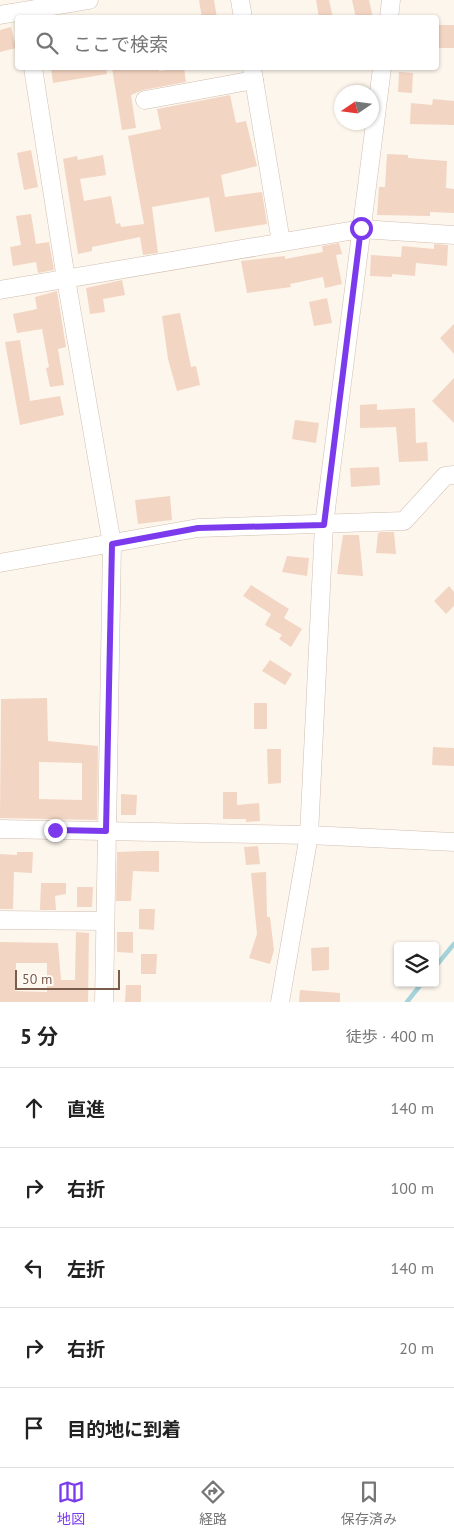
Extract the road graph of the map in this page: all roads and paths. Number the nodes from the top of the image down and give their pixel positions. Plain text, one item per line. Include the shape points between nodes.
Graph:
1 (89, 0) edge
2 (240, 0) edge
3 (391, 0) edge
4 (23, 10) edge
5 (0, 15) edge
6 (242, 15) edge
7 (388, 15) edge
8 (33, 70) edge
9 (382, 70) edge
10 (253, 74) edge
11 (145, 100) dead end
12 (361, 228) junction
13 (454, 235) edge
14 (281, 242) junction
15 (66, 279) junction
16 (0, 290) edge
17 (454, 475) edge
18 (324, 525) junction
19 (112, 544) junction
20 (0, 563) edge
21 (0, 829) edge
22 (106, 831) junction
23 (309, 835) junction
24 (454, 842) edge
25 (0, 920) edge
26 (105, 921) junction
27 (104, 1002) edge
28 (280, 1002) edge

1 - 4 street
2 - 6 street
3 - 7 street
4 - 5 street
8 - 15 street
9 - 12 street
10 - 11 street
10 - 14 street
12 - 13 street
12 - 14 street
12 - 18 street
14 - 15 street
15 - 16 street
15 - 19 street
17 - 18 street via 444,476 404,521
18 - 19 street via 198,528
18 - 23 street
19 - 20 street
19 - 22 street
21 - 22 street
22 - 23 street
22 - 26 street
23 - 24 street
23 - 28 street
25 - 26 street
26 - 27 street

